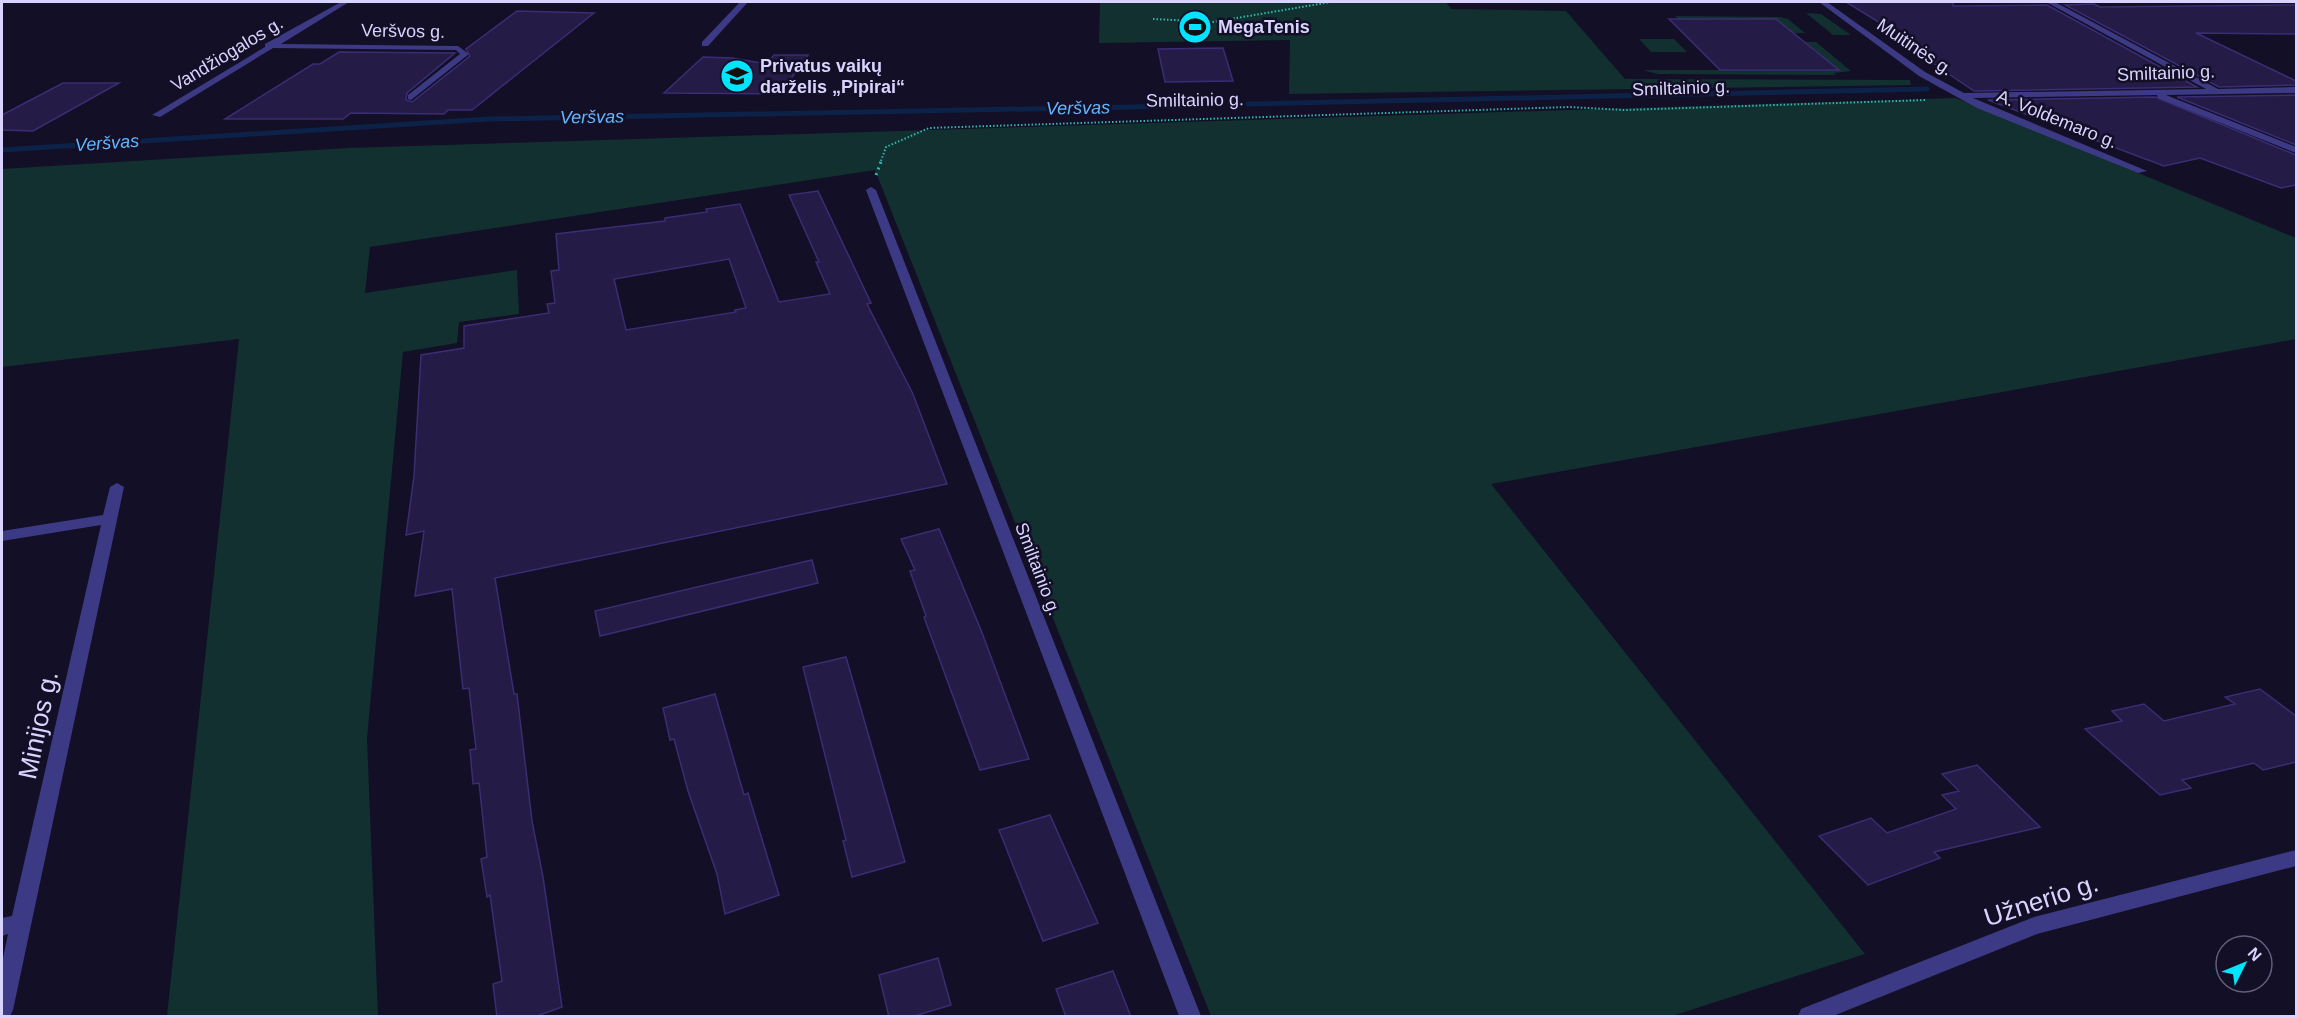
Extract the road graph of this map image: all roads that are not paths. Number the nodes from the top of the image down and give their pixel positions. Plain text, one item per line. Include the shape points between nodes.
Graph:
1 (345, 2) edge
2 (744, 2) edge
3 (1823, 2) edge
4 (2050, 2) edge
5 (705, 44) dead end
6 (268, 46) junction
7 (2214, 90) junction
8 (2296, 90) edge
9 (2156, 94) junction
10 (1961, 96) junction
11 (411, 97) dead end
12 (157, 116) dead end
13 (2296, 150) edge
14 (2142, 171) dead end
15 (871, 190) road end
16 (117, 487) dead end
17 (109, 519) junction
18 (2, 536) edge
19 (2296, 858) edge
20 (12, 925) edge
21 (2, 1010) edge
22 (1190, 1017) edge
23 (1809, 1017) edge

1 - 6 street, Vandžiogalos g.
2 - 5 street
3 - 10 street, Muitinės g. via 1922,74
4 - 7 street
6 - 11 street, Veršvos g. via 458,48 465,54
6 - 12 street, Vandžiogalos g.
7 - 8 street, Smiltainio g.
7 - 9 street, Smiltainio g.
9 - 10 street, Smiltainio g.
9 - 13 street
10 - 14 street, A. Voldemaro g.
15 - 22 street, Smiltainio g.
16 - 17 street, Minijos g.
17 - 18 street
17 - 20 street, Minijos g.
19 - 23 street, Užnerio g. via 2034,926
20 - 21 street, Minijos g.

